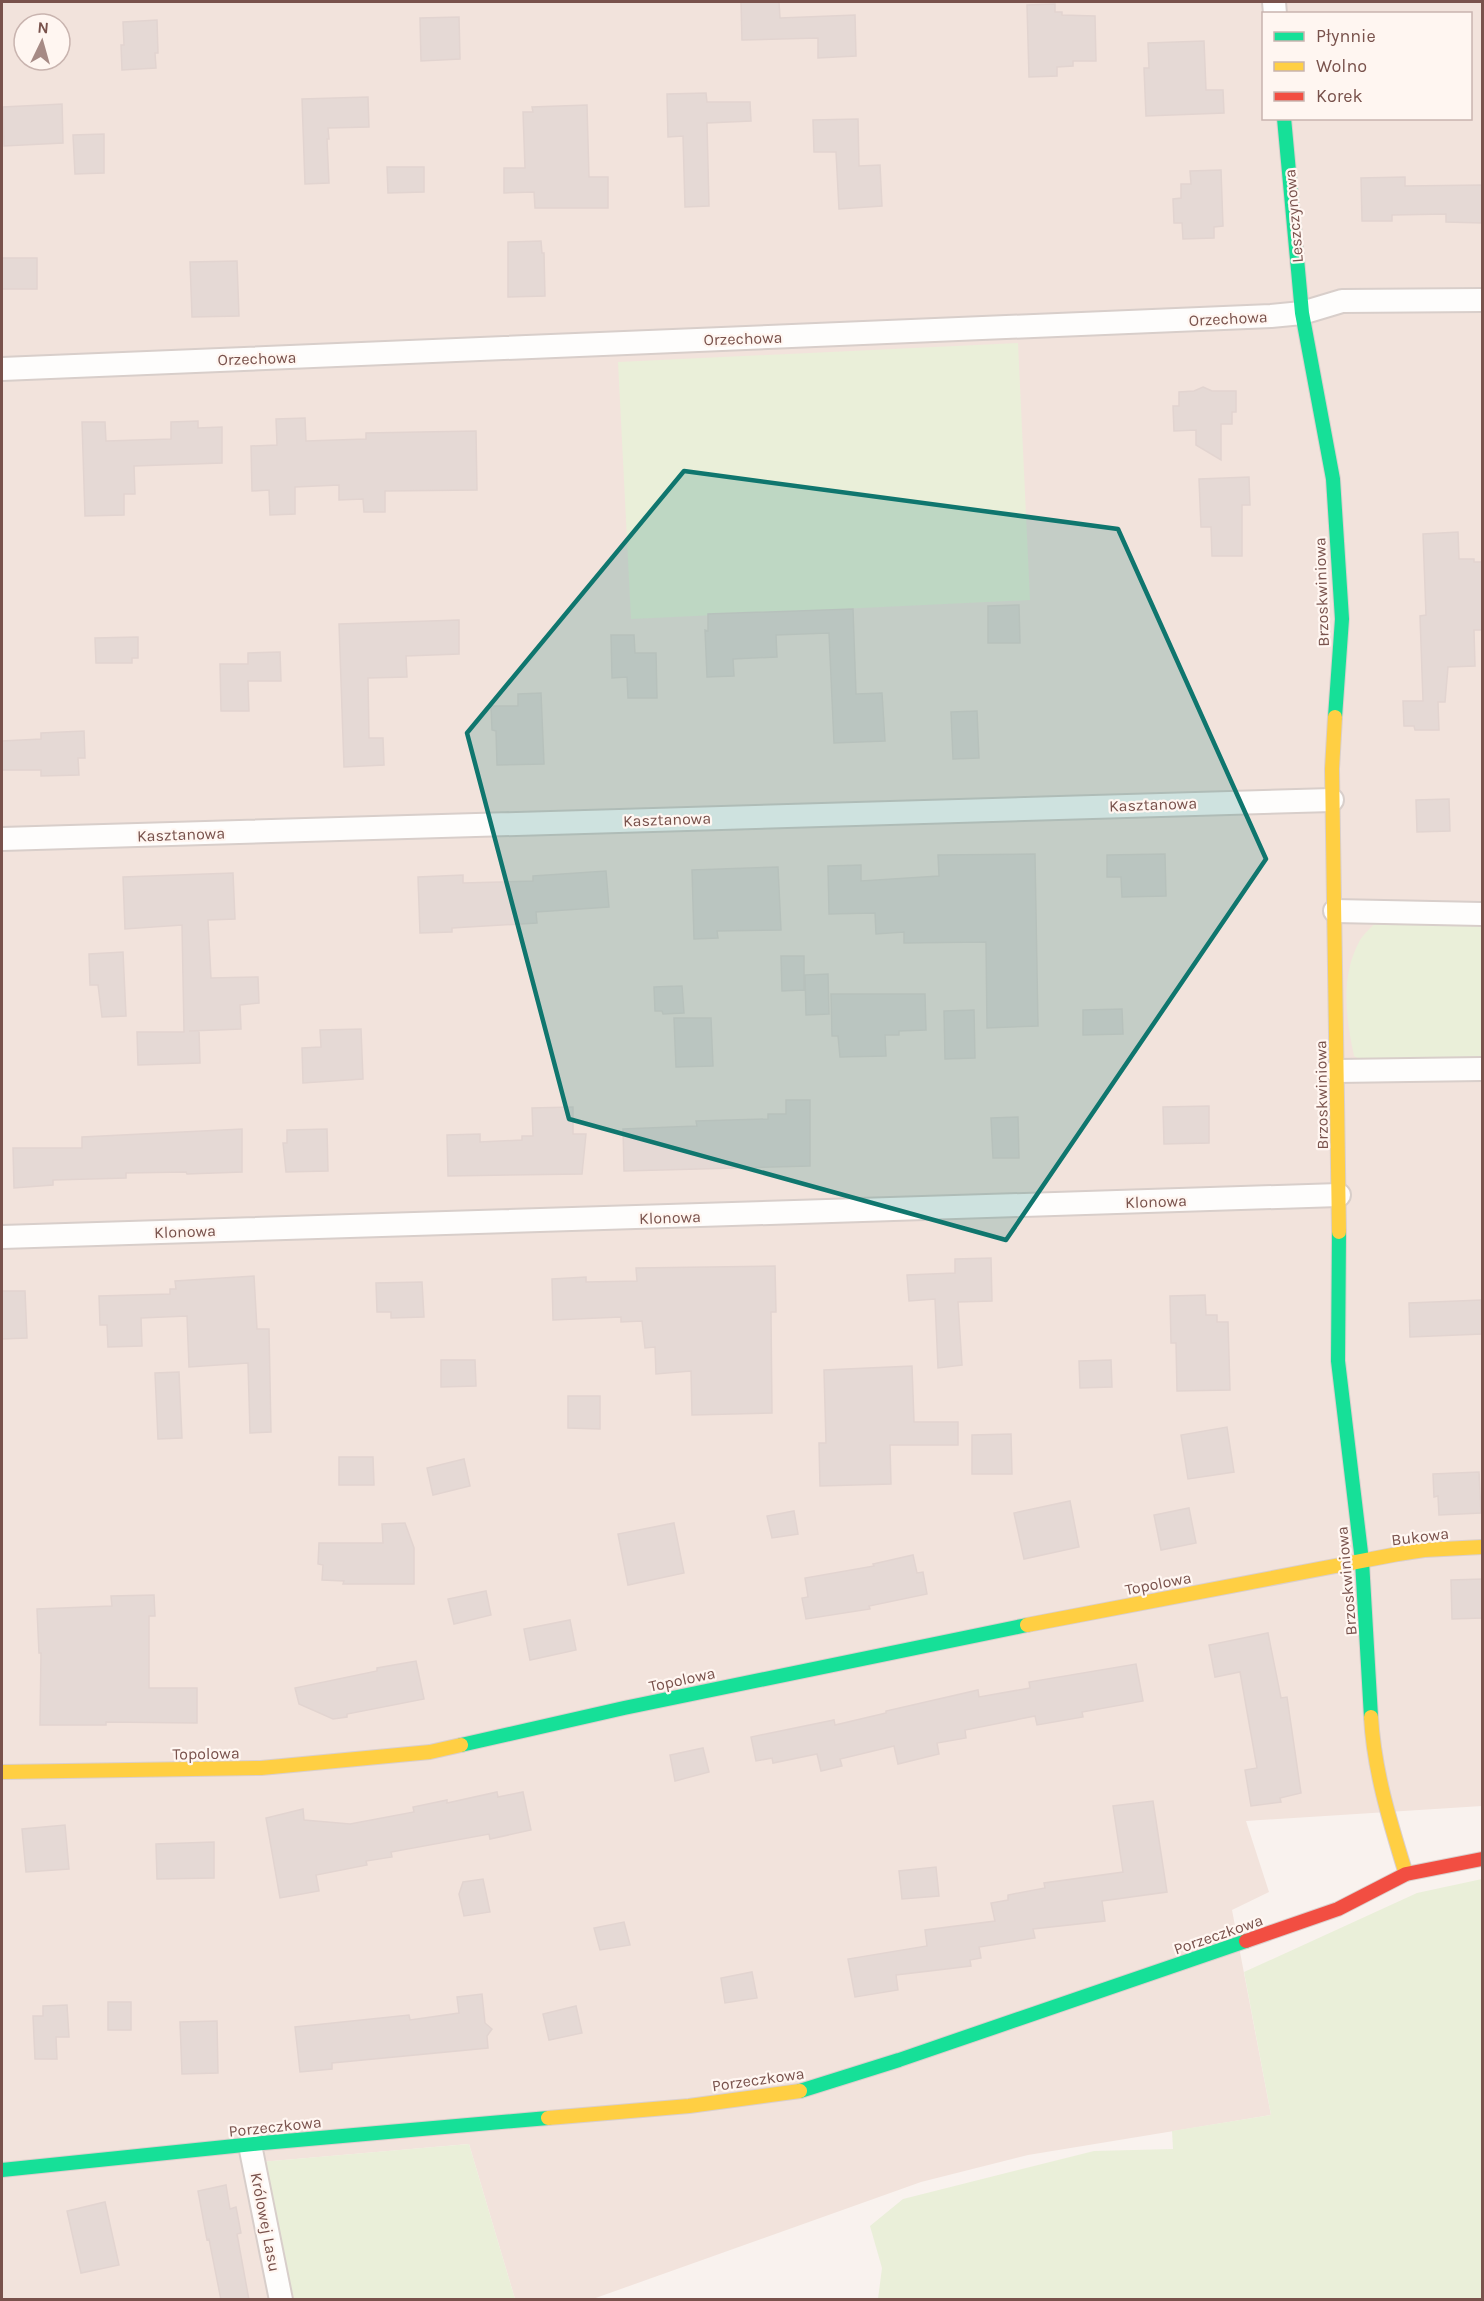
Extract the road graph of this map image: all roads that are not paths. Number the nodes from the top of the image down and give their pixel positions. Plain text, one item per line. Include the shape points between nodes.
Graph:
1 (1284, 120) edge
2 (1482, 300) edge
3 (1302, 313) junction
4 (2, 369) edge
5 (1332, 800) junction
6 (2, 839) edge
7 (1335, 911) junction
8 (1482, 914) edge
9 (1482, 1069) edge
10 (1337, 1071) junction
11 (1339, 1195) junction
12 (2, 1237) edge
13 (1482, 1547) edge
14 (1362, 1561) junction
15 (2, 1772) edge
16 (1482, 1859) edge
17 (1406, 1874) junction
18 (250, 2145) junction
19 (2, 2170) edge
20 (281, 2300) edge

1 - 3 street, Leszczynowa
2 - 3 street, Orzechowa via 1342,301
3 - 4 street, Orzechowa
3 - 5 street, Brzoskwiniowa via 1333,479 1341,608
5 - 6 street, Kasztanowa
5 - 7 street, Brzoskwiniowa
7 - 8 street
7 - 10 street, Brzoskwiniowa
9 - 10 street
10 - 11 street, Brzoskwiniowa
11 - 12 street, Klonowa
11 - 14 street, Brzoskwiniowa via 1338,1361
13 - 14 street, Bukowa via 1424,1550
14 - 15 street, Topolowa via 971,1636 430,1752 261,1768
14 - 17 street, Brzoskwiniowa via 1372,1740 1383,1799
16 - 17 street, Porzeczkowa
17 - 18 street, Porzeczkowa via 1306,1921 794,2093
18 - 19 street, Porzeczkowa
18 - 20 street, Królowej Lasu

